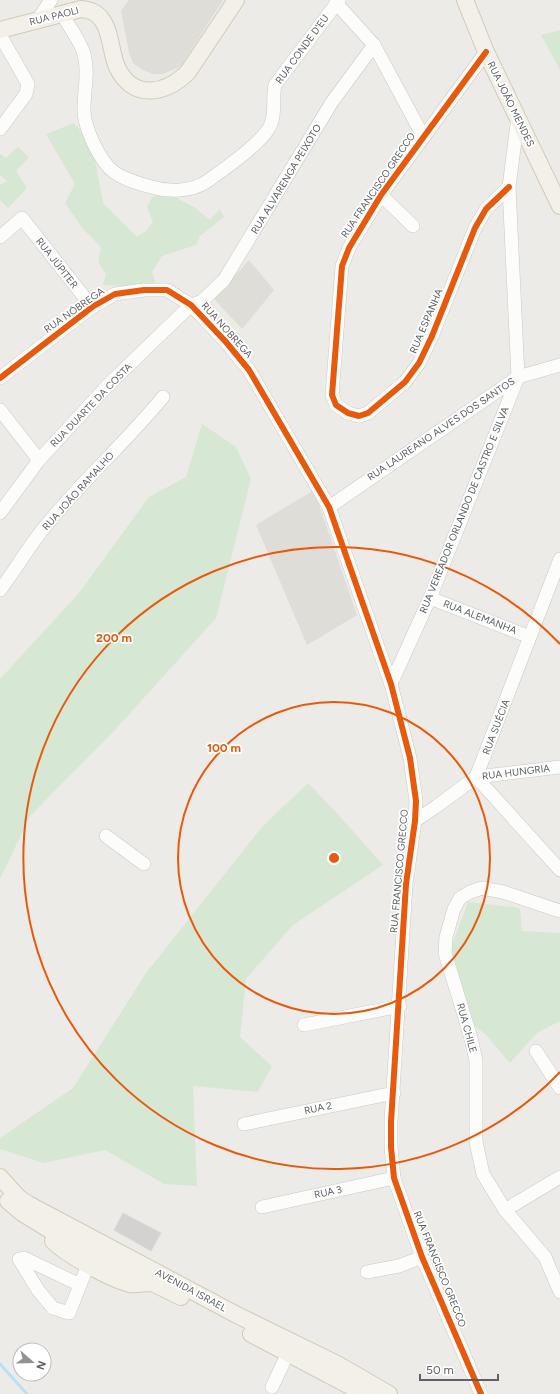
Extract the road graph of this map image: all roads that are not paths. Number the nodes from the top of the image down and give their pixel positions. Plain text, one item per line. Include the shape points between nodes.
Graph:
1 (50, 0) edge
2 (236, 0) edge
3 (465, 0) edge
4 (338, 2) edge
5 (62, 14) junction
6 (37, 21) junction
7 (0, 30) edge
8 (0, 35) edge
9 (374, 44) junction
10 (486, 52) junction
11 (518, 117) junction
12 (0, 129) edge
13 (423, 136) junction
14 (509, 187) junction
15 (381, 195) junction
16 (560, 206) edge
17 (413, 226) dead end
18 (0, 237) edge
19 (191, 305) junction
20 (92, 307) junction
21 (560, 365) edge
22 (518, 377) junction
23 (0, 378) edge
24 (332, 395) joint
25 (163, 397) dead end
26 (273, 409) joint
27 (0, 410) edge
28 (39, 460) junction
29 (329, 507) junction
30 (0, 513) edge
31 (560, 559) edge
32 (0, 590) edge
33 (430, 598) junction
34 (530, 637) junction
35 (391, 684) junction
36 (560, 766) edge
37 (476, 776) junction
38 (415, 821) junction
39 (106, 836) dead end
40 (144, 864) dead end
41 (560, 870) edge
42 (560, 911) edge
43 (400, 1006) junction
44 (304, 1025) dead end
45 (536, 1051) dead end
46 (560, 1088) edge
47 (394, 1093) junction
48 (244, 1124) dead end
49 (0, 1177) edge
50 (560, 1177) edge
51 (394, 1178) junction
52 (0, 1193) edge
53 (262, 1207) dead end
54 (505, 1210) junction
55 (34, 1221) junction
56 (97, 1240) junction
57 (71, 1243) junction
58 (124, 1255) junction
59 (422, 1257) junction
60 (88, 1265) junction
61 (367, 1272) dead end
62 (125, 1275) junction
63 (80, 1285) junction
64 (560, 1292) edge
65 (288, 1353) junction
66 (272, 1387) dead end
67 (366, 1394) edge
68 (389, 1394) edge
69 (481, 1394) edge

1 - 6 street
2 - 5 main road, RUA PAOLI via 188,72 168,88 156,91 144,90 122,76 104,21 98,14 81,9
3 - 10 main road, RUA JOÃO MENDES
4 - 5 street, RUA CONDE D'EU via 275,85 274,113 266,133 229,166 200,186 184,190 162,190 128,180 113,172 103,159 95,147 83,109 86,82 84,53
4 - 9 street
5 - 6 main road, RUA PAOLI
6 - 7 main road, RUA PAOLI
8 - 12 street via 28,84 26,94
9 - 13 street
9 - 19 street, RUA ALVARENGA PEIXOTO via 332,102 224,280 202,302
10 - 11 main road, RUA JOÃO MENDES
10 - 13 street, RUA FRANCISCO GRECCO
11 - 14 street, RUA VEREADOR ORLANDO DE CASTRO E SILVA
11 - 16 main road, RUA JOÃO MENDES
13 - 15 street, RUA FRANCISCO GRECCO
14 - 22 street, RUA VEREADOR ORLANDO DE CASTRO E SILVA
14 - 24 street, RUA ESPANHA via 486,209 475,228 432,336 419,363 405,382 368,413 359,416 348,413 336,405
15 - 17 street
15 - 24 street, RUA FRANCISCO GRECCO via 349,248 342,266
18 - 20 street, RUA JÚPITER via 22,218
19 - 20 street, RUA NÓBREGA via 166,290 144,290 115,294
19 - 26 street, RUA NOBREGA via 245,364
19 - 28 street, RUA DUARTE DA COSTA via 108,385
20 - 23 street, RUA NÓBREGA
21 - 22 street, RUA LAUREANO ALVES DOS SANTOS
22 - 29 street, RUA LAUREANO ALVES DOS SANTOS
22 - 33 street, RUA VEREADOR ORLANDO DE CASTRO E SILVA
25 - 32 street, RUA JOÃO RAMALHO via 143,422 46,525
26 - 29 street, RUA FRANCISCO GRECCO
27 - 28 street
28 - 30 street, RUA DUARTE DA COSTA
29 - 35 street, RUA FRANCISCO GRECCO
31 - 34 street, RUA SUÉCIA
33 - 34 street, RUA ALEMANHA
33 - 35 street, RUA VEREADOR ORLANDO DE CASTRO E SILVA
34 - 37 street, RUA SUÉCIA
35 - 38 street, RUA FRANCISCO GRECCO via 410,758 416,801
36 - 37 street, RUA HUNGRIA
37 - 38 street, RUA HUNGRIA
37 - 41 street
38 - 43 street, RUA FRANCISCO GRECCO via 406,884
39 - 40 street
42 - 54 street, RUA CHILE via 503,892 482,888 460,898 446,937 445,953 476,1061 476,1142 479,1159 483,1174
43 - 44 street
43 - 47 street, RUA FRANCISCO GRECCO
45 - 46 street
47 - 48 street, RUA 2
47 - 51 street, RUA FRANCISCO GRECCO via 391,1147
49 - 56 main road, AVENIDA ISRAEL via 28,1204
50 - 54 street
51 - 53 street, RUA 3
51 - 59 street, RUA FRANCISCO GRECCO
52 - 55 main road, AVENIDA ISRAEL
54 - 64 street, RUA CHILE via 545,1257
55 - 57 main road, AVENIDA ISRAEL
55 - 60 main road via 60,1248
56 - 57 main road
56 - 58 main road, AVENIDA ISRAEL
57 - 62 main road, AVENIDA ISRAEL
58 - 62 main road via 129,1261
58 - 68 main road, AVENIDA ISRAEL
59 - 61 street via 399,1266
59 - 69 street, RUA FRANCISCO GRECCO
60 - 62 main road
60 - 63 street
62 - 65 main road, AVENIDA ISRAEL via 154,1283
63 - 63 street via 24,1258 19,1259 38,1290 53,1308 69,1313
65 - 66 street
65 - 67 main road, AVENIDA ISRAEL

